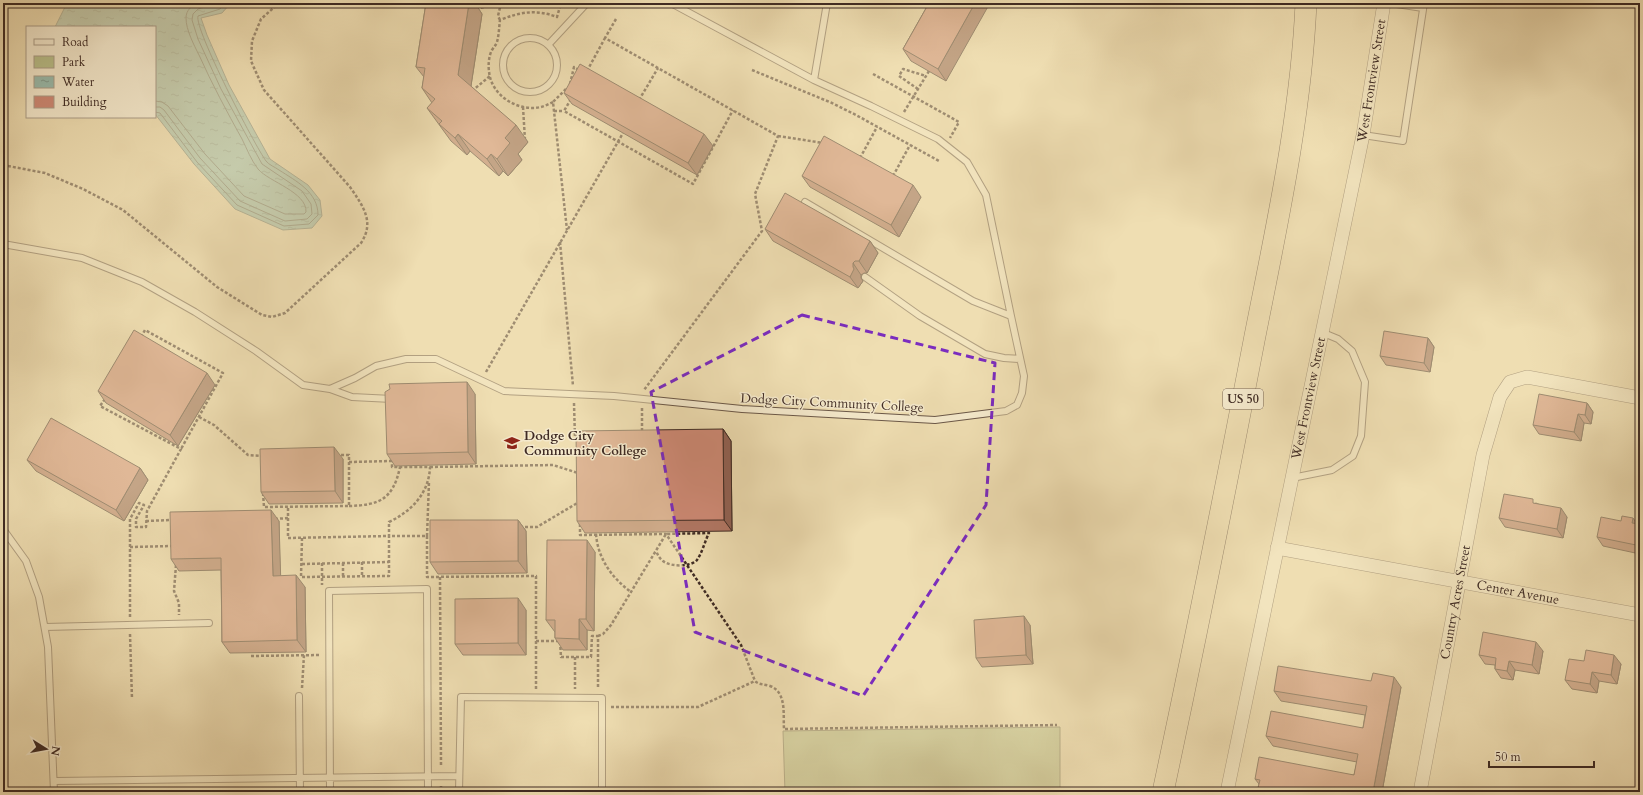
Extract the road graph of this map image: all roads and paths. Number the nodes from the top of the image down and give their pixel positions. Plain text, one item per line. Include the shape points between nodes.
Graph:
1 (279, 3) edge
2 (501, 3) edge
3 (561, 3) edge
4 (587, 3) edge
5 (670, 3) edge
6 (827, 3) edge
7 (1306, 3) edge
8 (1384, 3) edge
9 (1390, 3) edge
10 (1424, 6) edge
11 (472, 10) dead end
12 (616, 19) dead end
13 (500, 20) junction
14 (605, 38) junction
15 (548, 45) junction
16 (658, 68) junction
17 (752, 70) dead end
18 (929, 71) edge
19 (873, 74) dead end
20 (490, 76) junction
21 (926, 76) junction
22 (814, 80) junction
23 (570, 83) junction
24 (574, 85) edge
25 (918, 89) junction
26 (470, 92) edge
27 (574, 93) edge
28 (914, 96) junction
29 (553, 102) junction
30 (637, 104) edge
31 (523, 107) junction
32 (733, 110) junction
33 (554, 111) junction
34 (564, 111) junction
35 (899, 120) junction
36 (877, 127) junction
37 (623, 133) edge
38 (1363, 135) junction
39 (778, 136) junction
40 (525, 140) dead end
41 (618, 142) junction
42 (830, 144) edge
43 (910, 145) junction
44 (946, 145) junction
45 (939, 161) dead end
46 (858, 162) edge
47 (3, 165) edge
48 (891, 180) edge
49 (805, 202) edge
50 (567, 231) junction
51 (560, 242) junction
52 (3, 244) edge
53 (864, 277) dead end
54 (1011, 316) junction
55 (1321, 332) junction
56 (138, 342) edge
57 (1020, 359) junction
58 (481, 380) junction
59 (330, 389) junction
60 (108, 393) edge
61 (574, 394) junction
62 (642, 398) junction
63 (1640, 398) edge
64 (394, 399) edge
65 (198, 417) junction
66 (642, 438) edge
67 (581, 439) edge
68 (181, 449) junction
69 (333, 455) edge
70 (392, 455) edge
71 (392, 461) junction
72 (349, 462) junction
73 (263, 464) edge
74 (400, 467) junction
75 (430, 467) junction
76 (580, 467) edge
77 (1291, 478) junction
78 (429, 479) junction
79 (263, 485) edge
80 (349, 506) junction
81 (264, 507) junction
82 (288, 507) junction
83 (580, 508) edge
84 (264, 513) edge
85 (288, 518) junction
86 (270, 519) edge
87 (178, 520) edge
88 (146, 521) junction
89 (580, 521) edge
90 (513, 527) edge
91 (3, 529) edge
92 (596, 534) junction
93 (666, 534) junction
94 (389, 536) junction
95 (427, 536) junction
96 (302, 538) junction
97 (130, 547) junction
98 (1277, 548) junction
99 (176, 551) edge
100 (656, 551) junction
101 (176, 562) edge
102 (362, 562) junction
103 (389, 562) junction
104 (342, 563) junction
105 (302, 564) junction
106 (686, 564) junction
107 (343, 577) junction
108 (362, 577) junction
109 (440, 577) junction
110 (1460, 581) junction
111 (631, 592) junction
112 (1640, 615) edge
113 (209, 623) dead end
114 (179, 624) junction
115 (130, 625) junction
116 (45, 627) junction
117 (598, 636) junction
118 (536, 641) junction
119 (304, 655) junction
120 (323, 655) dead end
121 (251, 656) edge
122 (575, 657) junction
123 (755, 681) junction
124 (299, 696) joint
125 (536, 698) junction
126 (575, 698) junction
127 (598, 698) junction
128 (132, 699) dead end
129 (602, 707) junction
130 (1057, 725) dead end
131 (459, 776) junction
132 (428, 777) junction
133 (441, 777) junction
134 (300, 778) junction
135 (330, 778) junction
136 (54, 781) junction
137 (54, 792) edge
138 (300, 792) edge
139 (330, 792) edge
140 (428, 792) edge
141 (441, 792) edge
142 (459, 792) edge
143 (602, 792) edge
144 (1163, 792) edge
145 (1227, 792) edge
146 (1422, 792) edge

1 - 47 path via 261,19 252,41 251,62 264,90 350,188 368,220 367,234 361,243 285,313 272,317 262,315 217,287 123,210 83,189 45,173
2 - 11 path
2 - 13 path via 498,16
3 - 13 path via 557,17 541,12 530,12
4 - 15 lane
5 - 22 lane, Dodge City Community College
6 - 22 lane
7 - 144 highway, US 50 via 1299,91 1287,174
8 - 38 street, West Frontview Street
9 - 10 lane
10 - 38 lane via 1403,141
12 - 14 path
13 - 20 path via 496,44 489,59
14 - 16 path
14 - 23 path via 585,74 574,67
15 - 15 lane via 531,38 522,39 507,49 502,66 509,83 523,92 532,92 547,86 554,75 556,61
16 - 30 path
16 - 32 path
17 - 36 path via 832,103
18 - 21 path
19 - 28 path
20 - 26 path
20 - 31 path via 501,96 512,104
21 - 25 path
21 - 25 path via 903,69 899,76
22 - 35 lane, Dodge City Community College
23 - 24 path
23 - 29 path via 562,95
25 - 28 path
27 - 34 path
28 - 35 path
28 - 44 path via 959,122
29 - 31 path via 542,107
29 - 33 path
31 - 40 path
32 - 39 path
32 - 41 path via 693,184
33 - 34 path
33 - 50 path
34 - 41 path
35 - 44 lane, Dodge City Community College
36 - 43 path
36 - 46 path
37 - 41 path
38 - 55 street, West Frontview Street
39 - 42 path
39 - 62 path via 756,194 762,230 643,391
41 - 50 path
43 - 45 path
43 - 48 path
44 - 54 lane, Dodge City Community College via 967,162 986,195
49 - 54 lane via 973,301
50 - 51 path
51 - 58 path
51 - 61 path
52 - 59 lane via 82,258 142,282 201,315 303,385
53 - 57 lane via 920,316 985,354
54 - 57 lane, Dodge City Community College
55 - 77 street, West Frontview Street
55 - 77 lane via 1338,339 1352,351 1365,382 1361,436 1353,456 1332,470
56 - 65 path via 145,330 223,373
57 - 62 lane, Dodge City Community College via 1024,376 1022,393 1017,405 1006,411 935,420 742,409
58 - 59 lane, Dodge City Community College via 436,359 406,359 376,366
58 - 61 lane, Dodge City Community College via 504,391
59 - 64 lane via 352,398
60 - 68 path via 100,406
61 - 62 lane, Dodge City Community College
61 - 67 path via 575,439
62 - 66 path
63 - 110 street, Country Acres Street via 1527,377 1510,382 1500,397 1483,454
65 - 68 path
65 - 73 path via 214,425 248,455 262,456
68 - 88 path via 147,511
69 - 72 path via 349,455
70 - 71 path
71 - 72 path
71 - 74 path via 392,467
72 - 80 path
74 - 75 path
74 - 80 path via 396,482 385,498 366,505
75 - 76 path via 553,465 580,473
75 - 78 path
77 - 98 street, West Frontview Street
78 - 94 path via 423,493 412,507 389,522
78 - 95 path
79 - 81 path
80 - 82 path
81 - 82 path
81 - 84 path
82 - 85 path
83 - 90 path via 580,501 537,527
85 - 86 path
85 - 96 path via 288,538
87 - 88 path
88 - 97 path via 146,527 136,527 136,519 144,505 139,503 130,519
89 - 92 path via 580,535
91 - 116 lane via 26,561 39,597
92 - 93 path
92 - 111 path via 597,545 606,566 618,582
93 - 100 path
93 - 106 path
93 - 106 path via 709,533 697,560
94 - 95 path
94 - 96 path
94 - 103 path
95 - 109 path via 427,577
96 - 105 path
97 - 99 path via 175,546
97 - 115 path
98 - 110 street, Center Avenue
98 - 145 street, West Frontview Street
100 - 106 path via 668,564
100 - 111 path
101 - 114 path via 174,591 179,603
102 - 103 path
102 - 104 path
102 - 108 path
103 - 108 path via 389,576
104 - 105 path
104 - 107 path
105 - 107 path via 301,577
106 - 123 path via 741,645
107 - 108 path
109 - 118 path via 536,576
109 - 133 path
110 - 112 street, Center Avenue
110 - 146 street, Country Acres Street
111 - 117 path via 611,626
113 - 114 lane
114 - 115 lane
115 - 116 lane
115 - 128 path
116 - 136 lane
117 - 122 path via 592,636 591,657
117 - 127 path
118 - 122 path via 560,641 561,657
118 - 125 path
119 - 120 path
119 - 121 path
119 - 124 path via 302,688
122 - 126 path
123 - 129 path via 698,707
123 - 130 path via 770,686 780,694 784,729
124 - 134 lane
125 - 126 lane
125 - 131 lane via 461,697
126 - 127 lane
127 - 129 lane via 602,698
129 - 143 lane
131 - 133 lane
131 - 142 lane
132 - 133 lane
132 - 135 lane
132 - 135 lane via 427,589 329,591
132 - 140 lane
133 - 141 path
134 - 135 lane
134 - 136 lane
134 - 138 lane
135 - 139 lane
136 - 137 lane

